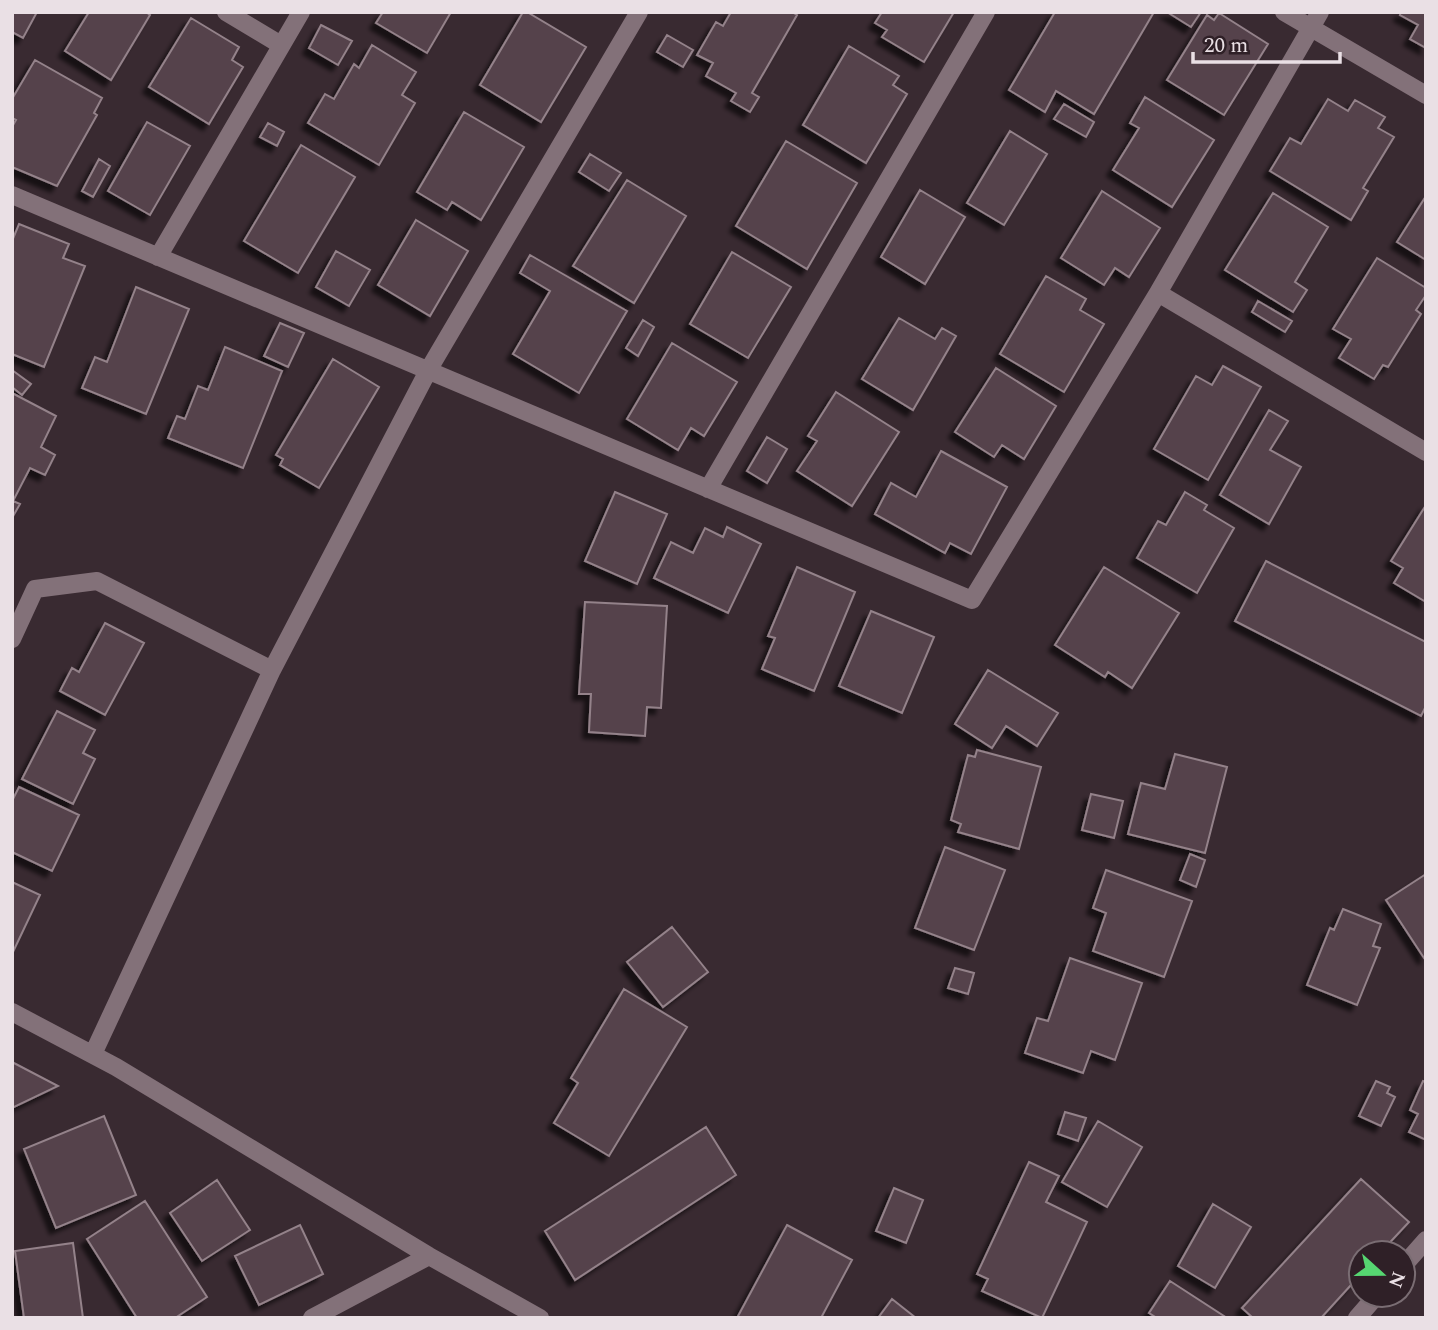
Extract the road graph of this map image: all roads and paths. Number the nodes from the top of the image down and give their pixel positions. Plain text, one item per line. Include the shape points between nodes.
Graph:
1 (226, 12) edge
2 (301, 12) edge
3 (639, 12) edge
4 (986, 12) edge
5 (1284, 12) edge
6 (1320, 12) edge
7 (1311, 29) junction
8 (281, 45) junction
9 (1426, 95) edge
10 (12, 195) edge
11 (158, 257) junction
12 (1158, 293) junction
13 (429, 369) junction
14 (1426, 452) edge
15 (708, 489) junction
16 (12, 639) edge
17 (272, 670) junction
18 (12, 1012) edge
19 (93, 1054) junction
20 (429, 1256) junction
21 (312, 1318) edge
22 (540, 1318) edge

1 - 8 street
2 - 8 street
3 - 13 street
4 - 15 street
5 - 7 street
6 - 7 street
7 - 9 street
7 - 12 street
8 - 11 street
10 - 11 street
11 - 13 street
12 - 14 street
12 - 15 street via 972,600
13 - 15 street
13 - 17 street
16 - 17 street via 35,589 97,581
17 - 19 street
18 - 19 street
19 - 20 street
20 - 21 street
20 - 22 street

